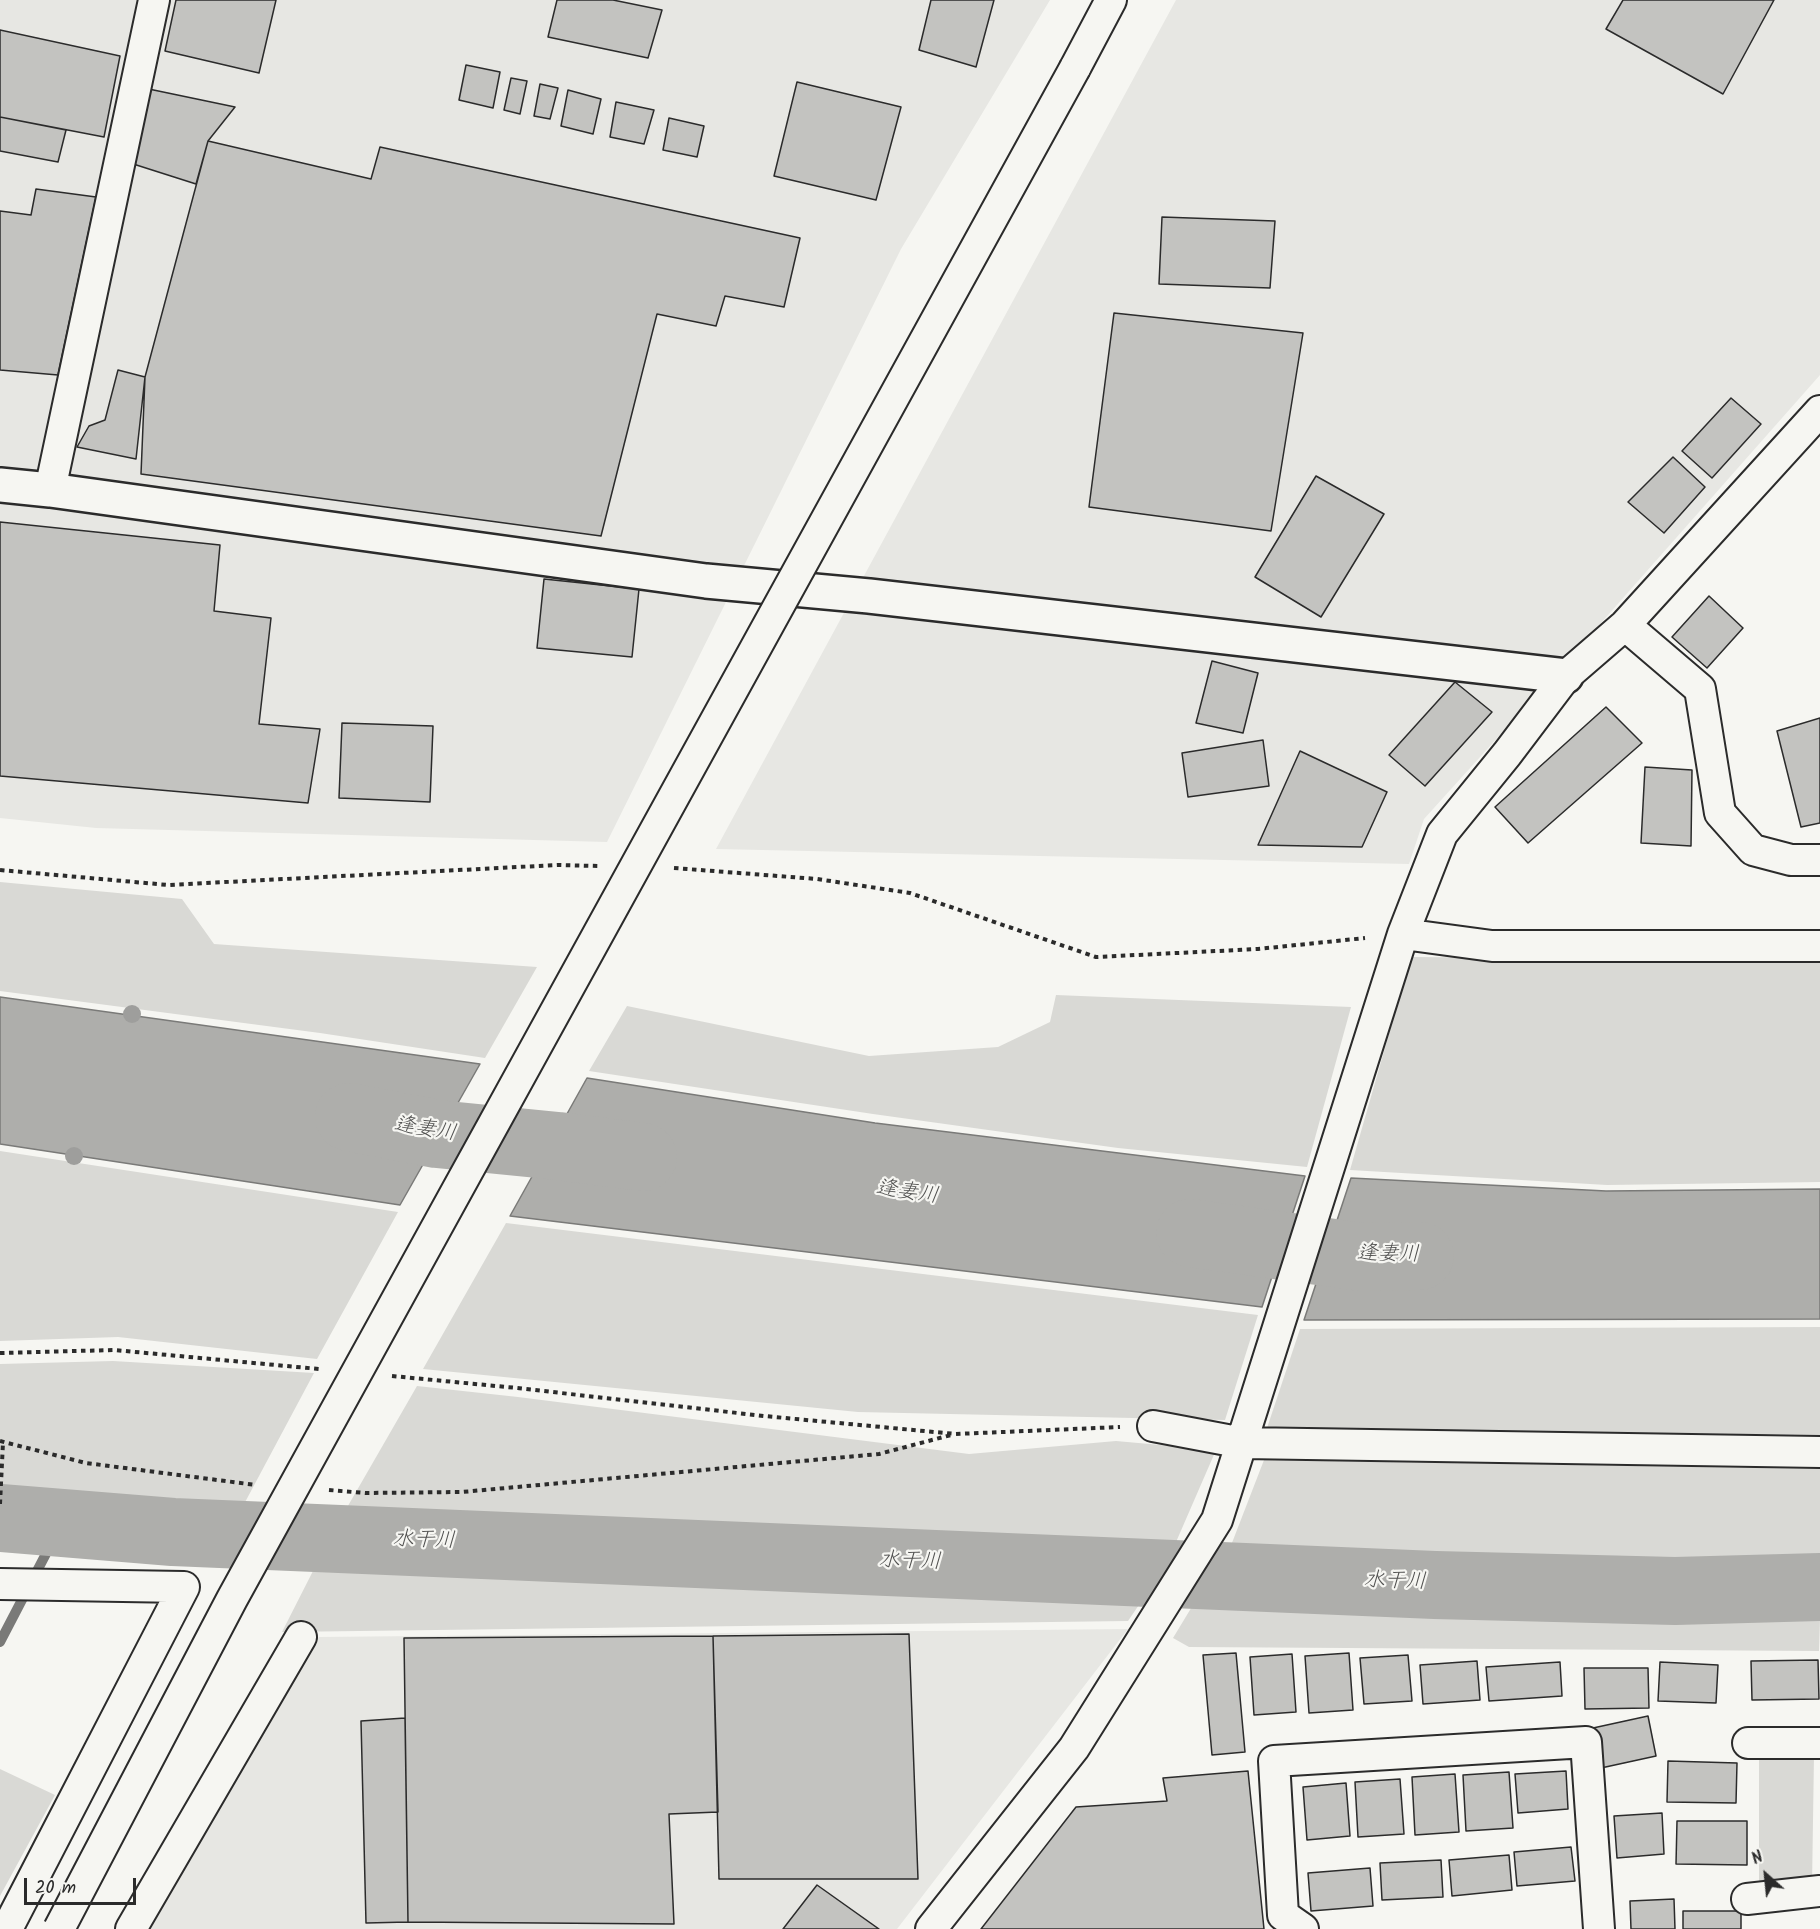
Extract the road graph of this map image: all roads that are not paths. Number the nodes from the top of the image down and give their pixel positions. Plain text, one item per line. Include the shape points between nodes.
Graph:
1 (154, 0) edge
2 (1111, 0) edge
3 (1820, 411) edge
4 (0, 485) edge
5 (50, 490) junction
6 (1625, 625) junction
7 (1566, 676) junction
8 (1820, 860) edge
9 (1403, 934) junction
10 (1820, 946) edge
11 (1153, 1426) road end
12 (1243, 1443) junction
13 (1820, 1452) edge
14 (0, 1584) edge
15 (301, 1637) dead end
16 (1748, 1743) dead end
17 (1820, 1743) edge
18 (1820, 1891) edge
19 (1747, 1899) dead end
20 (7, 1929) edge
21 (59, 1929) edge
22 (131, 1929) edge
23 (931, 1929) edge
24 (1303, 1929) edge
25 (1599, 1929) edge

1 - 5 street
2 - 21 street, bridge via 232,1599
3 - 6 street
4 - 5 street
5 - 7 street via 706,581
6 - 7 street
6 - 8 street via 1700,689 1720,813 1753,850 1791,860
7 - 9 street via 1442,834
9 - 10 street via 1492,946
9 - 12 street
11 - 12 street
12 - 13 street
12 - 23 street via 1218,1520 1074,1748
14 - 20 street via 184,1587
15 - 22 street
16 - 17 street
18 - 19 street
24 - 25 street via 1283,1915 1274,1761 1586,1742

